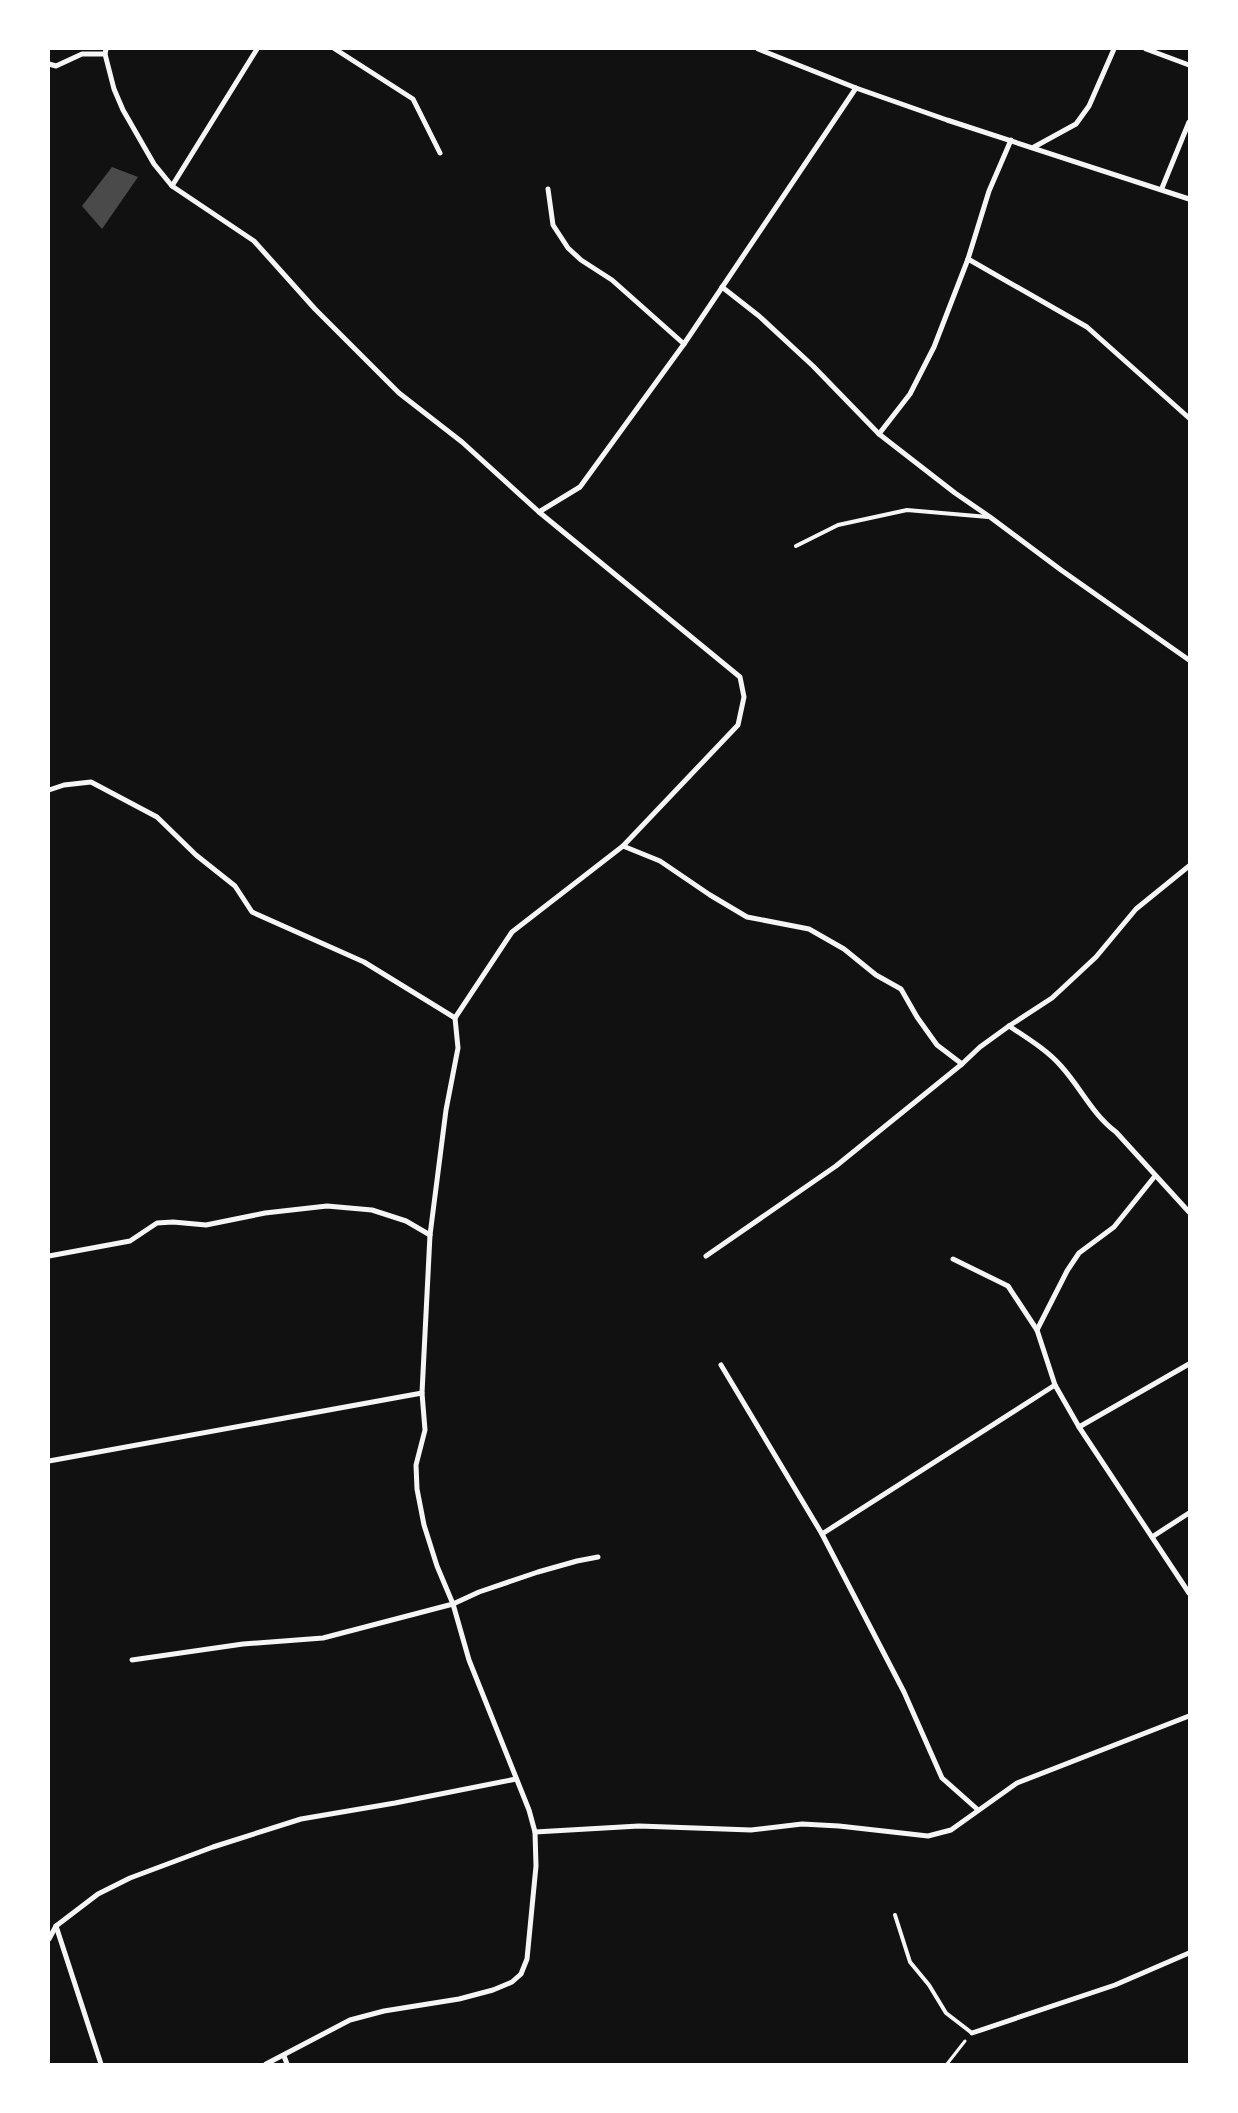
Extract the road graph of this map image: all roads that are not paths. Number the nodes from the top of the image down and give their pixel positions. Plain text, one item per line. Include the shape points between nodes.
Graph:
1 (256, 49) edge
2 (335, 49) edge
3 (758, 49) edge
4 (1114, 49) edge
5 (1146, 49) edge
6 (106, 51) edge
7 (49, 64) edge
8 (1189, 65) edge
9 (856, 88) junction
10 (1189, 122) edge
11 (1011, 140) junction
12 (1034, 147) junction
13 (440, 153) dead end
14 (172, 186) junction
15 (1162, 188) junction
16 (548, 189) dead end
17 (1189, 199) edge
18 (968, 259) junction
19 (722, 287) junction
20 (684, 344) junction
21 (1189, 418) edge
22 (879, 434) junction
23 (538, 512) junction
24 (990, 517) junction
25 (796, 546) dead end
26 (1189, 660) edge
27 (49, 790) edge
28 (623, 846) junction
29 (1189, 866) edge
30 (455, 1018) junction
31 (1009, 1026) junction
32 (962, 1064) junction
33 (1155, 1176) junction
34 (1189, 1212) edge
35 (430, 1235) junction
36 (49, 1256) edge
37 (706, 1256) dead end
38 (953, 1259) dead end
39 (1036, 1330) junction
40 (1189, 1364) edge
41 (721, 1365) dead end
42 (1055, 1385) junction
43 (422, 1393) junction
44 (1079, 1427) junction
45 (49, 1462) edge
46 (1189, 1512) edge
47 (822, 1534) junction
48 (1152, 1537) junction
49 (598, 1557) dead end
50 (1189, 1593) edge
51 (453, 1604) junction
52 (132, 1660) dead end
53 (1189, 1716) edge
54 (516, 1779) junction
55 (977, 1810) junction
56 (535, 1832) junction
57 (895, 1915) dead end
58 (56, 1926) junction
59 (49, 1939) edge
60 (1189, 1953) edge
61 (972, 2033) joint
62 (284, 2056) junction
63 (101, 2064) edge
64 (266, 2064) edge
65 (287, 2064) edge

1 - 14 street
2 - 13 street via 413,99
3 - 9 street
4 - 12 street via 1089,106 1076,124
5 - 8 street
6 - 7 street via 82,54 56,66
6 - 14 street via 114,89 123,110 154,164
9 - 11 street
9 - 19 street
10 - 15 street
11 - 12 street
11 - 18 street via 989,191
12 - 15 street
14 - 23 street via 254,241 315,309 399,394 462,442
15 - 17 street
16 - 20 street via 553,225 568,248 612,280
18 - 21 street via 1087,327
18 - 22 street via 917,382
19 - 20 street
19 - 22 street via 813,366
20 - 23 street via 580,487
22 - 24 street
23 - 28 street via 740,677 744,697 738,726
24 - 25 lane via 907,510 838,525
24 - 26 street
27 - 30 street via 64,784 91,782 157,817 196,855 235,886 252,912 364,962
28 - 30 street via 512,932
28 - 32 street via 660,861 747,917 809,929 844,950 901,989 937,1045
29 - 31 street via 1136,909 1096,958 1052,998
30 - 35 street via 458,1048 446,1110
31 - 32 street
31 - 33 street via 1061,1066 1102,1122 1116,1132
32 - 37 street via 836,1166
33 - 34 street
33 - 39 street via 1114,1227 1079,1254
35 - 36 street via 406,1220 372,1210 327,1206 206,1225 157,1223 130,1241
35 - 43 street
38 - 39 street via 1008,1286
39 - 42 street
40 - 44 street
41 - 47 street
42 - 44 street
42 - 47 street
43 - 45 street
43 - 51 street via 426,1430 416,1465 417,1489 424,1525
44 - 48 street
46 - 48 street
47 - 55 street via 904,1692 942,1778
48 - 50 street
49 - 51 street via 538,1572
51 - 52 street via 323,1638 244,1644
51 - 54 street via 469,1660
53 - 55 street via 1017,1783
54 - 56 street
54 - 58 street via 301,1819 248,1835 121,1882 98,1894
55 - 56 street via 951,1830 928,1836 802,1824 751,1830 639,1826
56 - 62 street via 536,1866 527,1959 521,1974 493,1990 350,2020
57 - 61 lane via 910,1962 946,2013
58 - 59 street
58 - 63 street
60 - 61 street via 1115,1986
62 - 64 street
62 - 65 street

